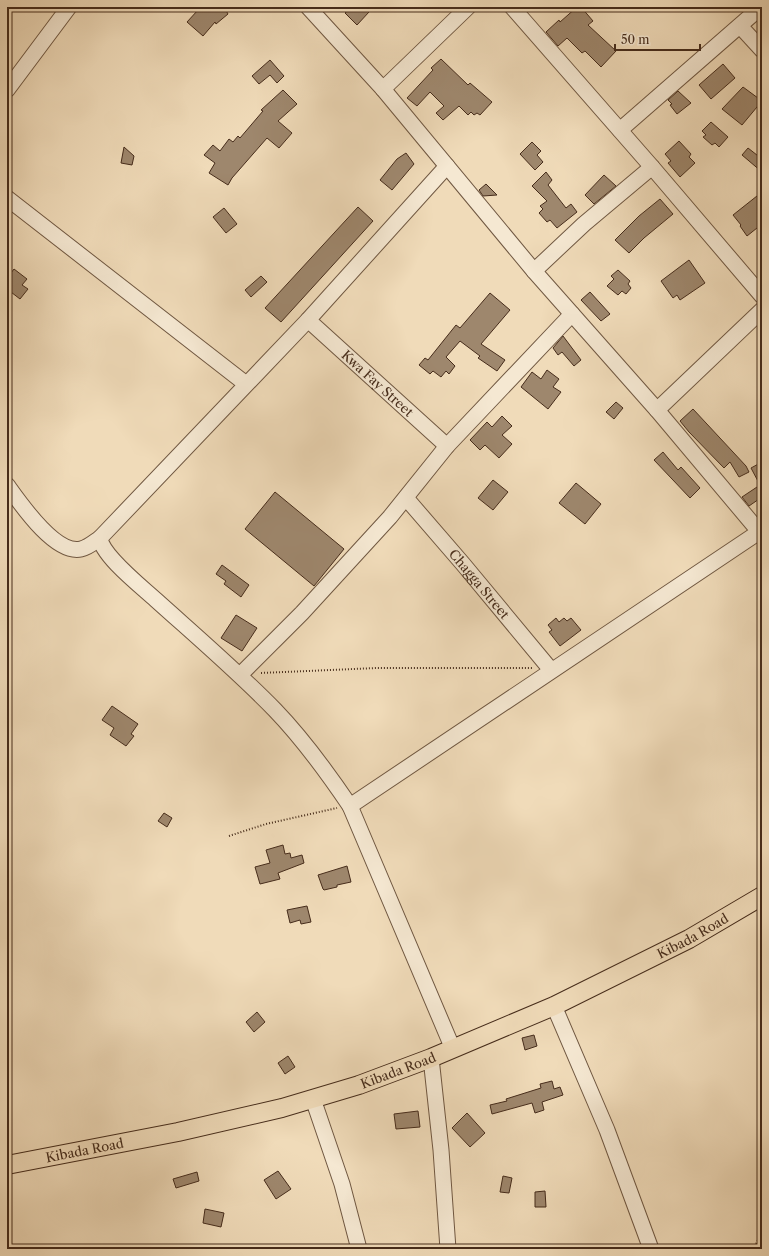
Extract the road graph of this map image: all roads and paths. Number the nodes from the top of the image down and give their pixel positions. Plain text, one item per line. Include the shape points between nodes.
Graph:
1 (69, 7) edge
2 (308, 7) edge
3 (468, 7) edge
4 (512, 7) edge
5 (761, 7) edge
6 (740, 26) junction
7 (762, 50) edge
8 (383, 89) junction
9 (7, 90) edge
10 (620, 130) junction
11 (447, 166) junction
12 (652, 167) junction
13 (7, 198) edge
14 (534, 271) junction
15 (762, 296) edge
16 (762, 310) edge
17 (572, 314) junction
18 (308, 320) junction
19 (246, 384) junction
20 (657, 410) junction
21 (447, 446) junction
22 (7, 485) edge
23 (406, 498) junction
24 (760, 533) edge
25 (100, 538) junction
26 (551, 670) junction
27 (240, 676) junction
28 (350, 806) junction
29 (229, 836) dead end
30 (762, 896) edge
31 (554, 1006) junction
32 (453, 1049) junction
33 (431, 1058) junction
34 (313, 1099) junction
35 (7, 1165) edge
36 (762, 1233) edge
37 (359, 1249) edge
38 (448, 1249) edge
39 (651, 1249) edge
40 (753, 1249) edge

1 - 9 street
2 - 8 street
3 - 8 street
4 - 10 street
5 - 6 street
6 - 7 street
6 - 10 street
8 - 11 street
10 - 12 street
11 - 14 street
11 - 18 street
12 - 14 street via 584,224
12 - 15 street
13 - 19 street
14 - 17 street
16 - 20 street
17 - 20 street
17 - 21 street
18 - 19 street
18 - 21 street, Kwa Fay Street
19 - 25 street
20 - 24 street
21 - 23 street
22 - 25 street via 27,513 58,543 80,550
23 - 26 street, Chagga Street
23 - 27 street via 302,613
24 - 26 street
25 - 27 street via 105,550 128,574
26 - 27 path via 377,668
26 - 28 street
27 - 28 street via 304,743
28 - 29 path via 266,824
28 - 32 street
30 - 31 main road, Kibada Road via 689,939
31 - 32 main road, Kibada Road
31 - 39 street via 607,1130
32 - 33 main road, Kibada Road
33 - 34 main road, Kibada Road
33 - 38 street
34 - 35 main road, Kibada Road via 178,1132
34 - 37 street via 342,1184
36 - 40 path

